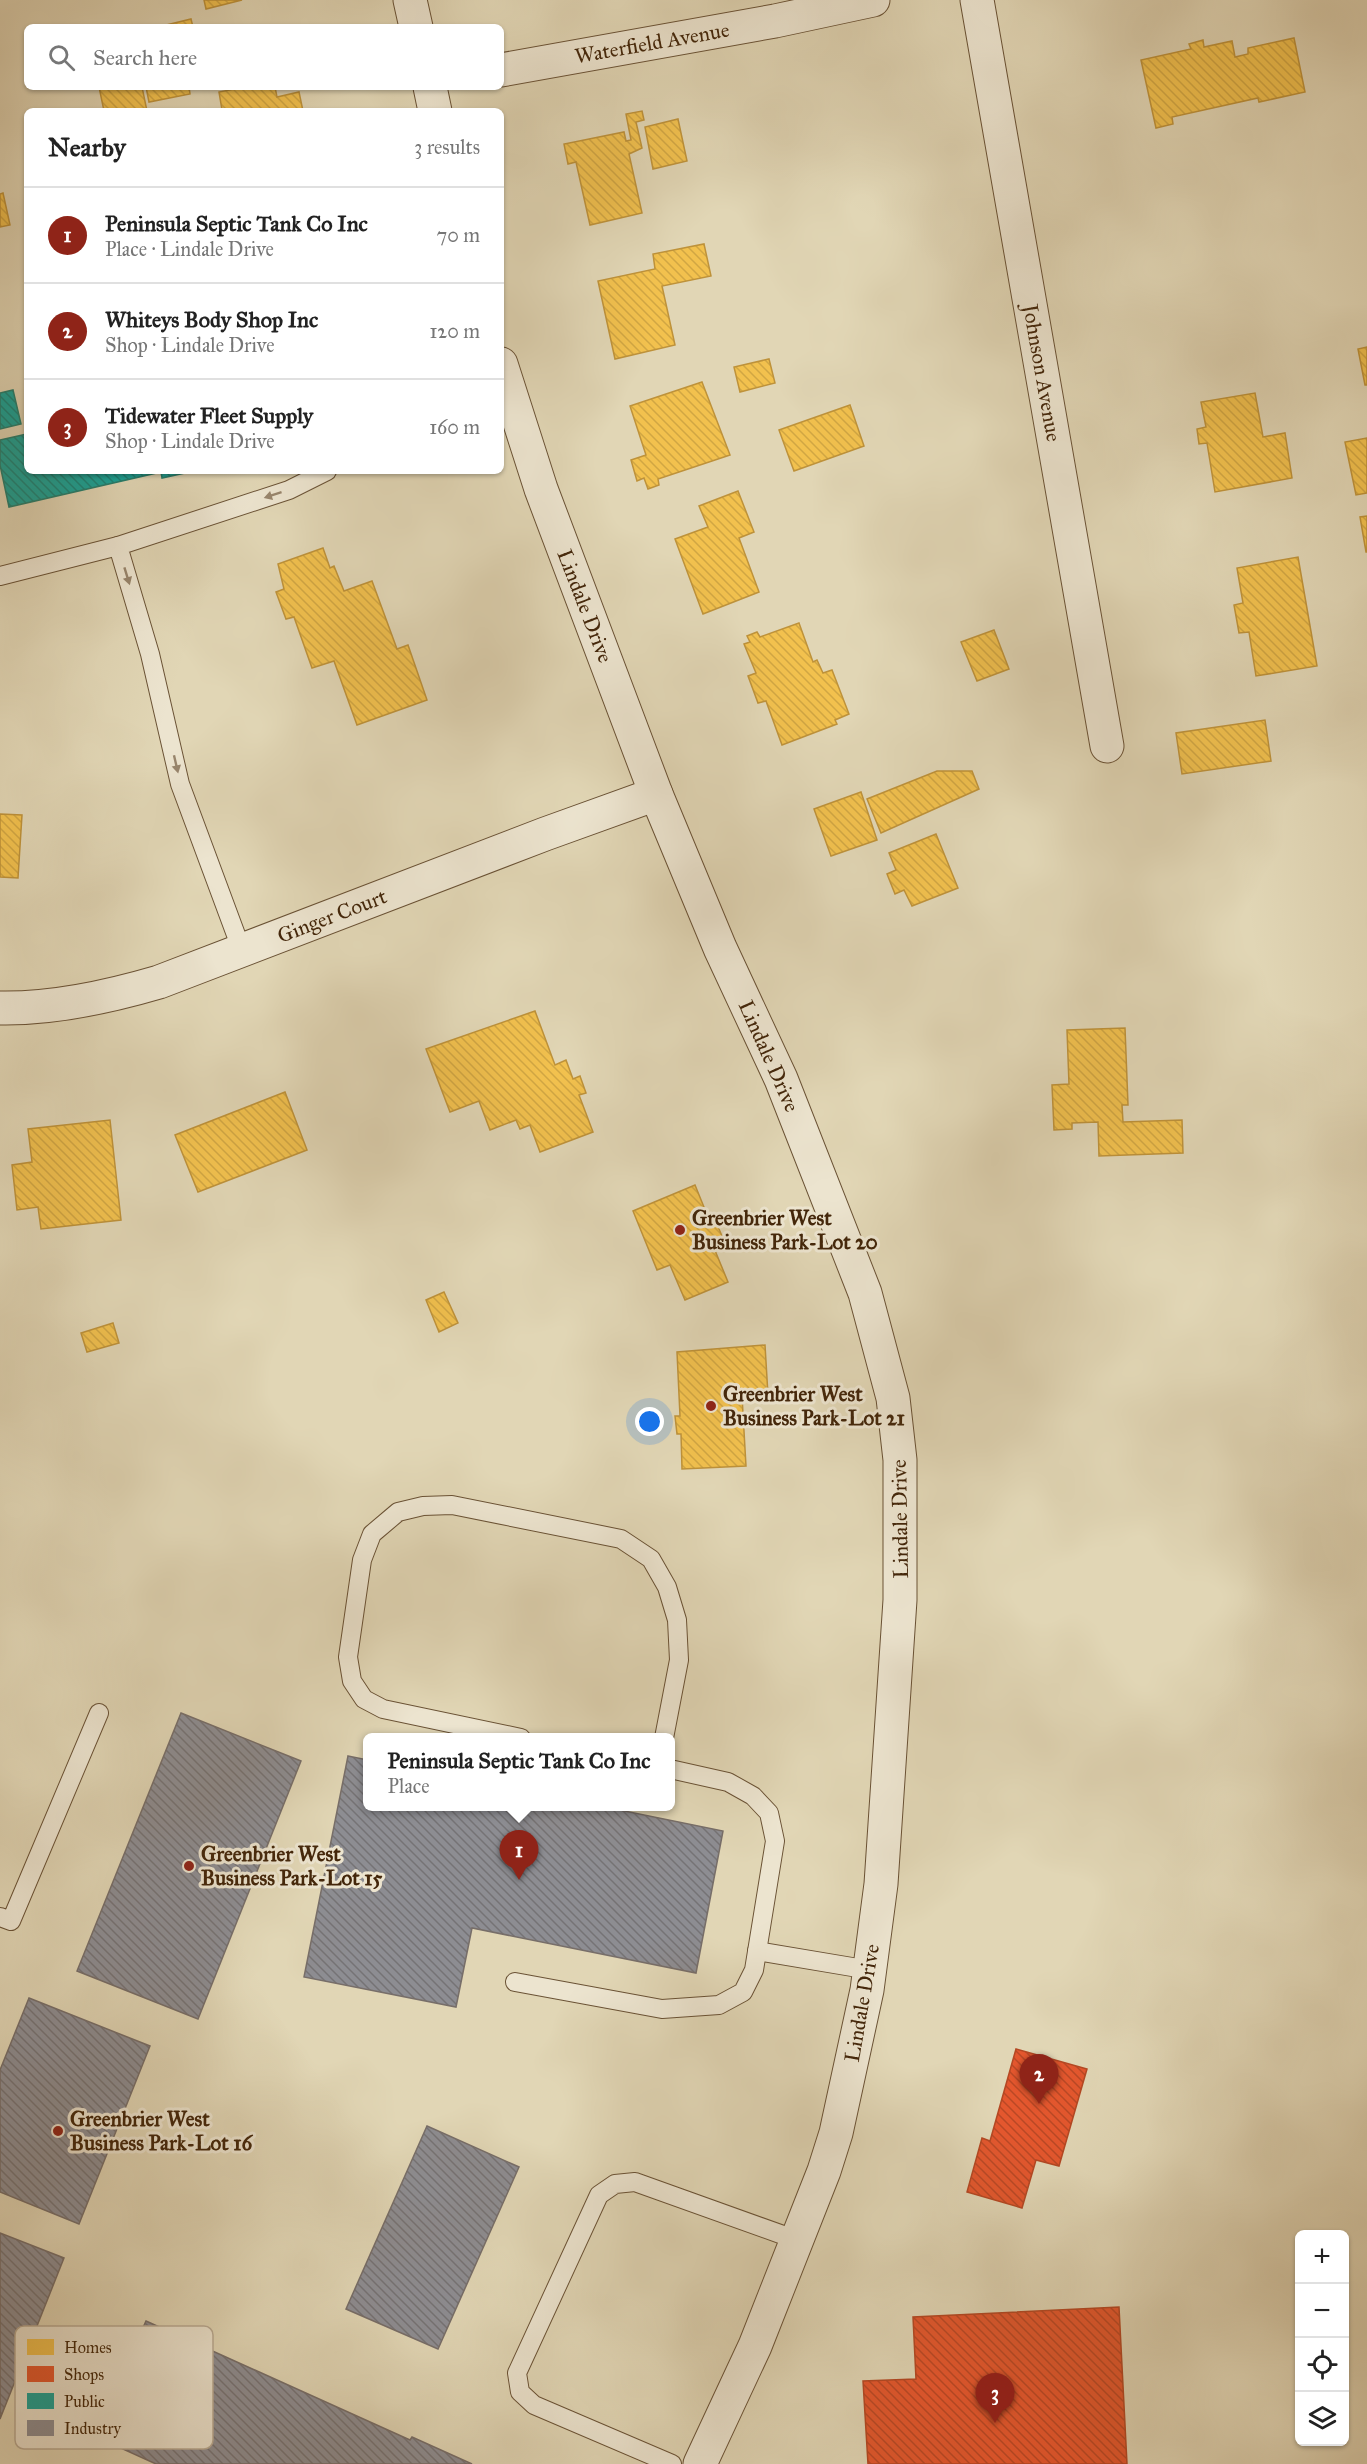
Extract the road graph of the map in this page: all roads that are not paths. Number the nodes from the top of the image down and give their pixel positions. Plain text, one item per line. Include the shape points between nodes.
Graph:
1 (410, 0) edge
2 (873, 0) edge
3 (977, 0) edge
4 (415, 24) edge
5 (504, 69) edge
6 (430, 90) edge
7 (434, 108) edge
8 (504, 380) edge
9 (321, 474) edge
10 (118, 546) junction
11 (0, 576) edge
12 (1107, 746) dead end
13 (656, 794) junction
14 (242, 951) junction
15 (0, 1008) edge
16 (99, 1713) dead end
17 (501, 1733) edge
18 (665, 1733) edge
19 (675, 1769) edge
20 (0, 1917) edge
21 (757, 1951) junction
22 (870, 1970) junction
23 (515, 1982) dead end
24 (797, 2240) junction
25 (672, 2464) edge
26 (699, 2464) edge

1 - 4 street
2 - 5 street, Waterfield Avenue
3 - 12 street, Johnson Avenue
6 - 7 street
8 - 13 street, Lindale Drive
9 -> 10 lane via 289,490
10 - 11 lane
10 -> 14 lane via 150,654 180,784
13 - 14 street, Ginger Court
13 - 22 street, Lindale Drive via 720,948 781,1079 865,1293 893,1398 900,1460 900,1600 881,1884
14 - 15 street, Ginger Court via 108,997
16 - 20 lane via 11,1921
17 - 18 lane via 383,1709 364,1699 352,1682 348,1658 362,1560 372,1534 398,1512 423,1506 463,1508 621,1539 651,1559 667,1587 677,1620 679,1660
19 - 21 lane via 728,1782 753,1796 769,1813 775,1841
21 - 22 lane
21 - 23 lane via 754,1970 743,1992 719,2005 662,2009
22 - 24 street, Lindale Drive via 836,2133
24 - 25 lane via 635,2182 615,2184 600,2195 517,2373 520,2392 534,2405
24 - 26 street, Lindale Drive via 755,2346

